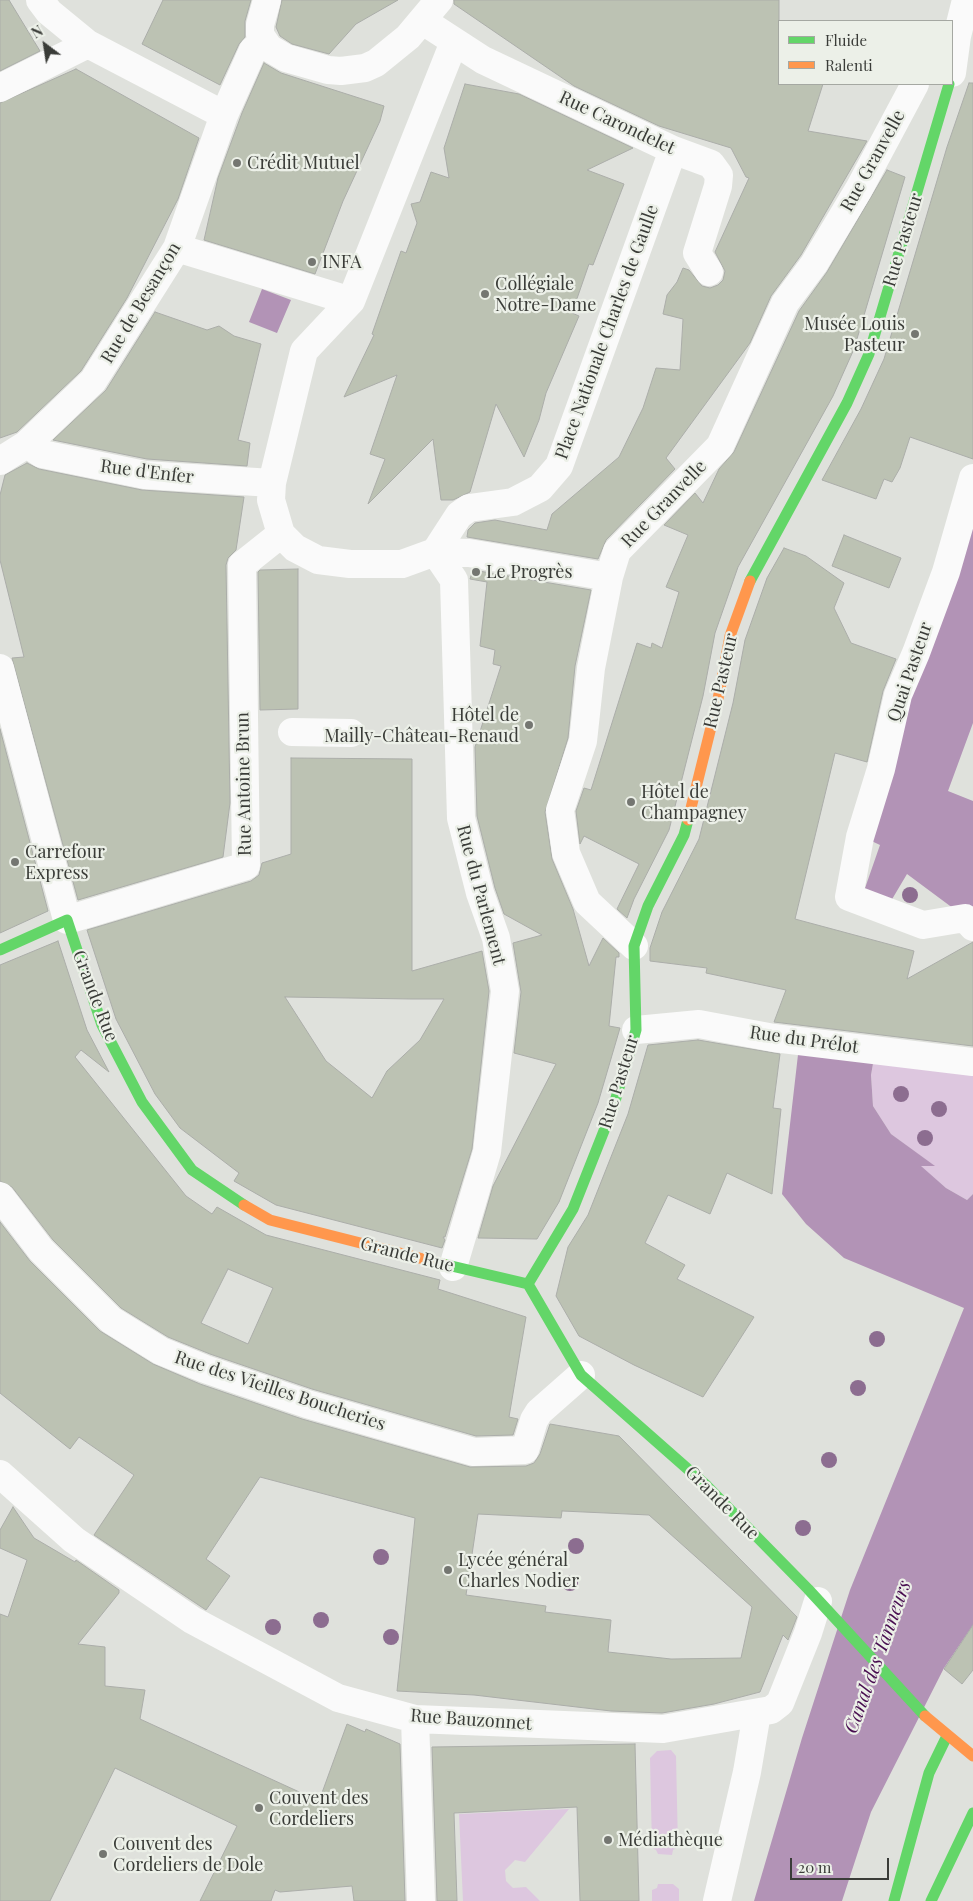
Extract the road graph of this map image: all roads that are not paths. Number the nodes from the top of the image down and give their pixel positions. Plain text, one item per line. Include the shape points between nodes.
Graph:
1 (40, 0) edge
2 (267, 0) edge
3 (966, 0) edge
4 (431, 11) edge
5 (954, 37) edge
6 (264, 42) junction
7 (454, 42) junction
8 (88, 44) junction
9 (953, 55) edge
10 (914, 85) edge
11 (949, 85) edge
12 (0, 88) edge
13 (224, 115) junction
14 (673, 150) junction
15 (177, 248) junction
16 (708, 272) dead end
17 (351, 301) junction
18 (27, 444) junction
19 (0, 461) edge
20 (973, 478) edge
21 (272, 483) junction
22 (281, 534) junction
23 (435, 552) junction
24 (609, 577) junction
25 (0, 668) edge
26 (292, 732) dead end
27 (351, 733) dead end
28 (67, 920) junction
29 (973, 927) edge
30 (634, 946) junction
31 (0, 950) edge
32 (636, 1030) junction
33 (973, 1062) edge
34 (0, 1196) edge
35 (453, 1268) junction
36 (528, 1284) junction
37 (581, 1375) junction
38 (0, 1474) edge
39 (825, 1608) junction
40 (757, 1713) junction
41 (415, 1719) junction
42 (947, 1736) junction
43 (973, 1756) edge
44 (973, 1813) edge
45 (421, 1901) edge
46 (718, 1901) edge
47 (894, 1901) edge
48 (931, 1901) edge

1 - 8 street via 49,12
2 - 6 street via 260,25
3 - 5 street
4 - 6 street via 392,51 365,68 328,70 276,53
4 - 7 street, Rue Carondelet
5 - 9 street
6 - 13 street, Rue de Besançon via 253,50
7 - 14 street, Rue Carondelet via 483,60
7 - 17 street
8 - 12 street
8 - 13 street
10 - 24 street, Rue Granvelle via 859,189 785,303 720,446 618,551
11 - 30 street, Rue Pasteur via 868,354 847,403 752,572 730,636 684,835 648,906
13 - 15 street, Rue de Besançon
14 - 16 street, Rue Carondelet via 711,164 718,174 718,186 697,253
14 - 23 street, Place Nationale Charles de Gaulle via 560,466 540,488 513,502 469,508 460,515
15 - 17 street
15 - 18 street, Rue de Besançon via 93,381
17 - 21 street via 304,351
18 - 19 street, Rue de Besançon
18 - 21 street, Rue d'Enfer via 42,454 145,474
20 - 29 street, Quai Pasteur via 946,572 898,695 881,769 860,837 849,897 924,925 965,918
21 - 22 street via 271,500
22 - 23 street via 294,548 318,560 350,564 402,564
22 - 28 street, Rue Antoine Brun via 242,566 246,866
23 - 24 street via 469,553
23 - 35 street, Rue du Parlement via 454,580 461,818 480,893 496,938 505,991 487,1152
24 - 30 street, Rue Granvelle via 591,668 582,741 560,810 566,853 586,902
25 - 28 street, Grande Rue
26 - 27 street
28 - 31 street
28 - 35 street, Grande Rue via 102,1025 142,1102 192,1170 270,1220
30 - 32 street, Rue Pasteur
32 - 33 street, Rue du Prélot via 699,1024 778,1038
32 - 36 street, Rue Pasteur via 613,1108 573,1209
34 - 37 street, Rue des Vieilles Boucheries via 42,1250 111,1320 161,1351 308,1404 474,1452 525,1450 538,1412
35 - 36 street, Grande Rue
36 - 37 street, Grande Rue
37 - 39 street, Grande Rue via 707,1486
38 - 41 street, Rue Bauzonnet via 74,1540 192,1620 338,1698
39 - 40 street, Rue Bauzonnet via 808,1633 780,1703 771,1710
39 - 42 street, Grande Rue via 928,1720
40 - 41 street, Rue Bauzonnet via 663,1729
40 - 46 street
41 - 45 street
42 - 43 street, Grande Rue
42 - 47 street via 929,1772
44 - 48 street

